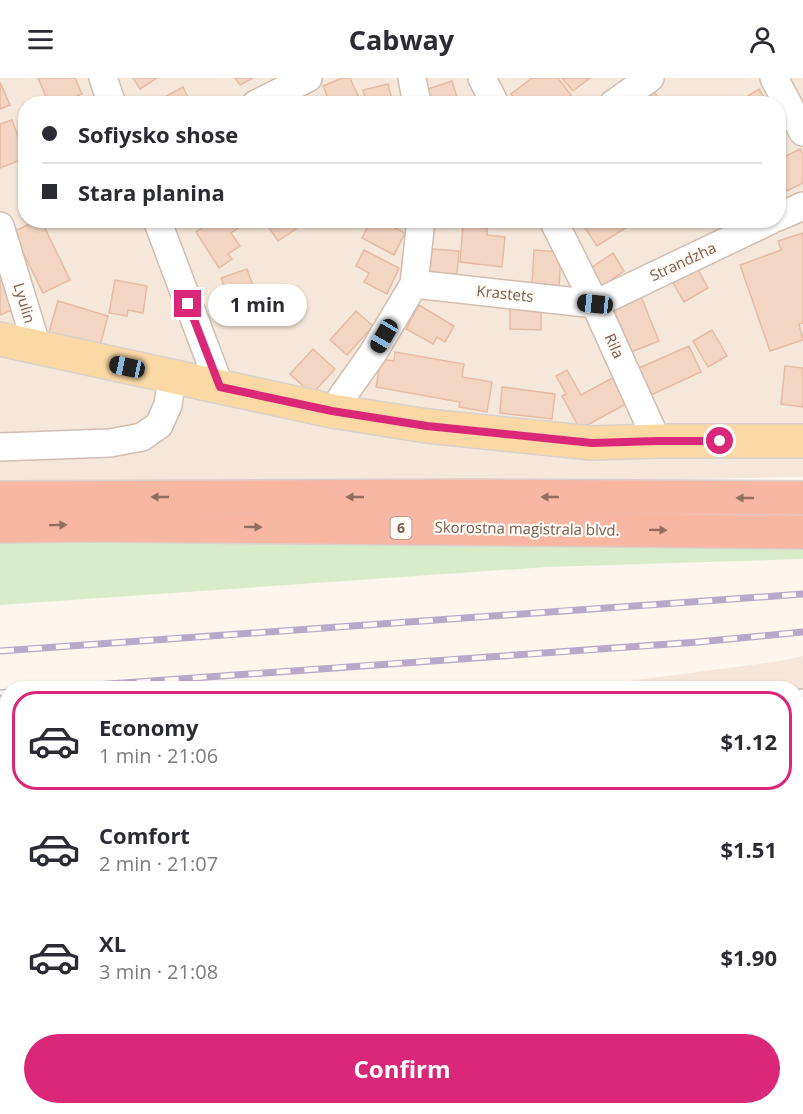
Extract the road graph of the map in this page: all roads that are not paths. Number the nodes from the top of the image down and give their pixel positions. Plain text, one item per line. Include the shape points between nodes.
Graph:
1 (103, 78) edge
2 (308, 78) edge
3 (412, 78) edge
4 (482, 78) edge
5 (650, 78) edge
6 (774, 78) edge
7 (109, 96) edge
8 (272, 96) edge
9 (415, 96) edge
10 (491, 96) edge
11 (624, 96) edge
12 (784, 96) edge
13 (786, 100) edge
14 (803, 132) edge
15 (803, 206) edge
16 (786, 213) edge
17 (0, 226) edge
18 (160, 228) edge
19 (420, 228) edge
20 (557, 228) edge
21 (754, 228) edge
22 (414, 284) junction
23 (595, 304) junction
24 (0, 339) edge
25 (37, 346) junction
26 (172, 377) junction
27 (220, 387) junction
28 (332, 411) junction
29 (657, 441) junction
30 (803, 441) edge
31 (0, 447) edge
32 (0, 498) edge
33 (803, 498) edge
34 (0, 526) edge
35 (803, 531) edge

1 - 7 street
2 - 8 street
3 - 9 street
4 - 10 street
5 - 11 street
6 - 12 street
13 - 14 street
15 - 16 street
17 - 25 street, Lyulin
18 - 27 street
19 - 22 street
20 - 23 street, Rila
21 - 23 street, Strandzha
22 - 23 street, Krastets
22 - 28 street
23 - 29 street, Rila
24 - 25 main road
25 - 26 main road
26 - 27 main road
26 - 31 street via 168,405 159,425 142,437 110,443
27 - 28 main road
28 - 29 main road via 427,426 592,443
29 - 30 main road
33 -> 32 highway, Skorostna magistrala blvd. / 6
34 -> 35 highway, Skorostna magistrala blvd. / 6

